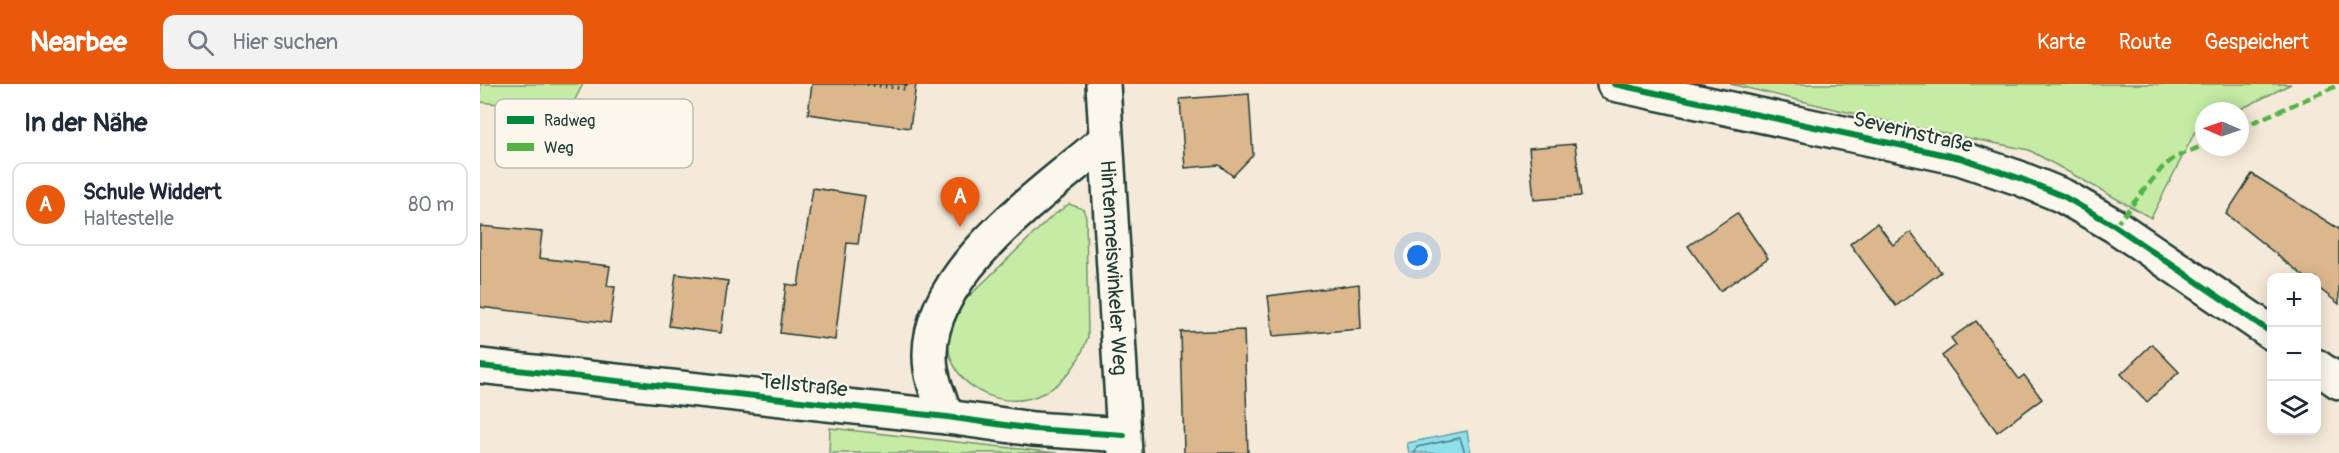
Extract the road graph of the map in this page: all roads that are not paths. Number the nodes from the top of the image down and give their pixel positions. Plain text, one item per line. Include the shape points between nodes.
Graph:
1 (1103, 84) edge
2 (1614, 84) edge
3 (1105, 140) junction
4 (2267, 330) edge
5 (480, 366) edge
6 (2321, 369) edge
7 (2339, 382) edge
8 (947, 417) junction
9 (1125, 444) edge

1 - 3 street, Hintenmeiswinkeler Weg
2 - 4 street, Severinstraße via 1960,158 2019,178 2063,196 2115,226
3 - 8 street via 988,242 947,292 934,325 930,355 934,385
3 - 9 street, Hintenmeiswinkeler Weg
5 - 8 street, Tellstraße
6 - 7 street
8 - 9 street, Tellstraße

